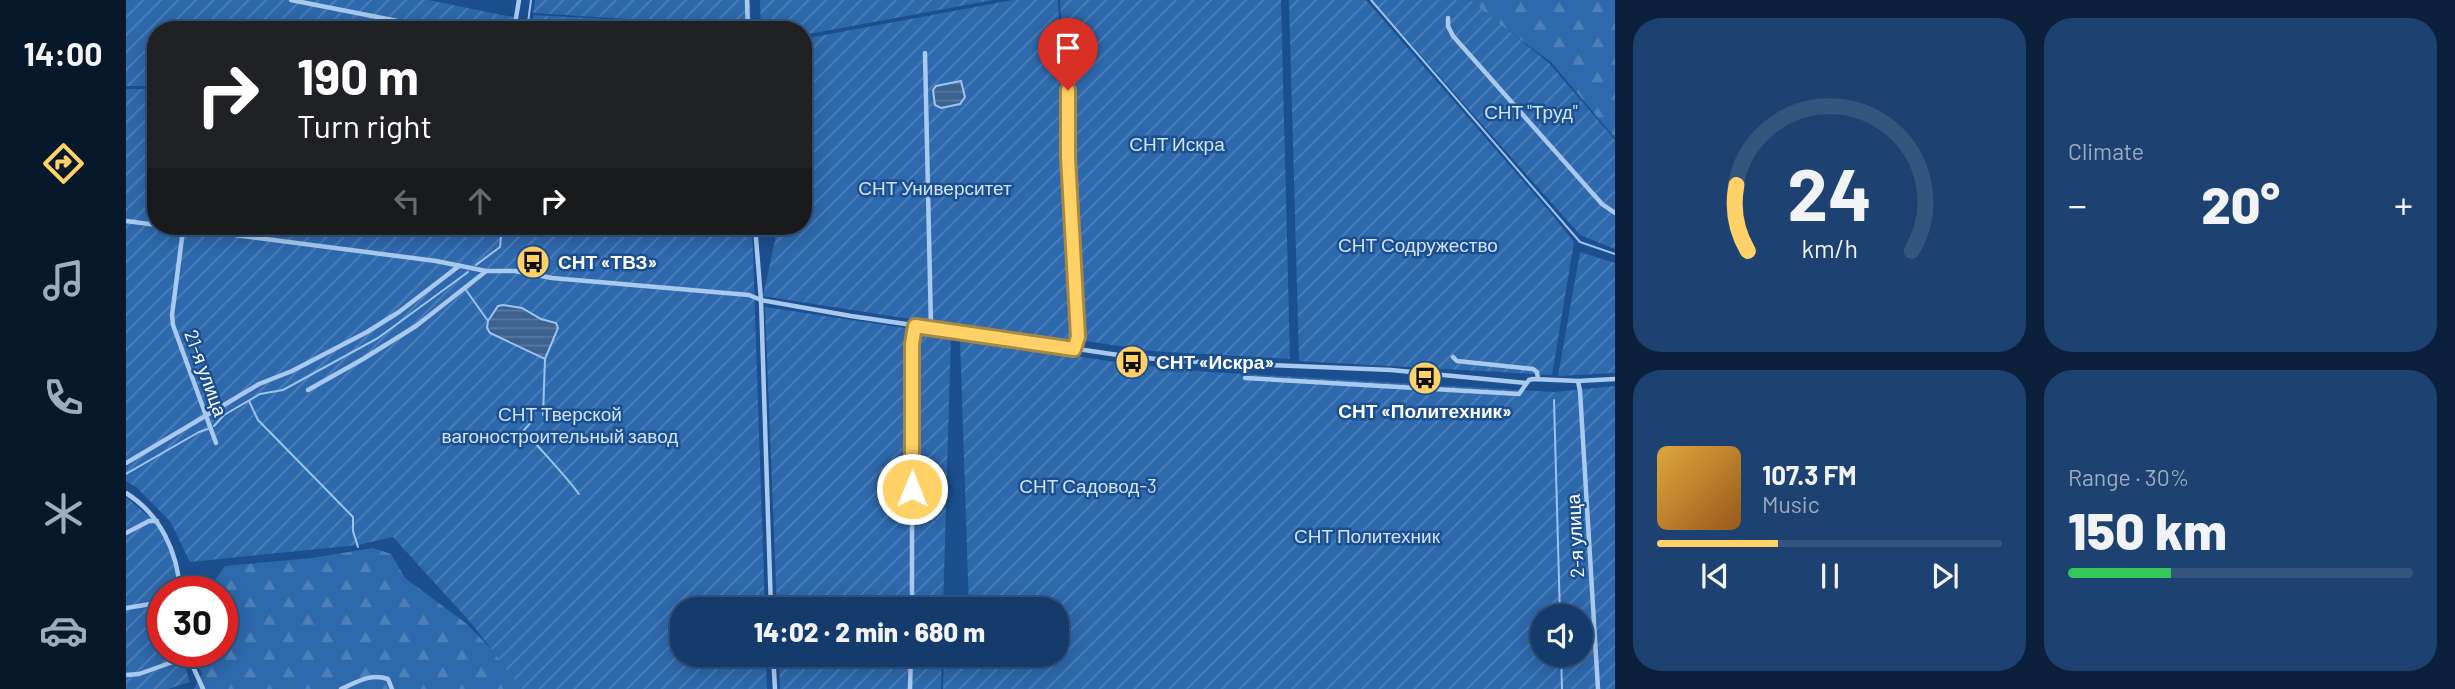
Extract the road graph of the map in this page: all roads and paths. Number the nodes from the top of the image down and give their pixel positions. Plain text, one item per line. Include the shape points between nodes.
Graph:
1 (291, 0) edge
2 (519, 0) edge
3 (747, 0) edge
4 (1448, 18) dead end
5 (397, 21) edge
6 (516, 21) edge
7 (748, 21) edge
8 (1065, 26) dead end
9 (925, 53) dead end
10 (1615, 213) edge
11 (126, 221) edge
12 (147, 224) edge
13 (182, 235) edge
14 (223, 235) edge
15 (756, 235) edge
16 (460, 265) junction
17 (486, 271) junction
18 (761, 300) junction
19 (915, 326) junction
20 (931, 328) junction
21 (1074, 349) junction
22 (1453, 357) dead end
23 (1244, 378) dead end
24 (1538, 379) junction
25 (1615, 379) edge
26 (1578, 381) junction
27 (1526, 383) junction
28 (309, 390) dead end
29 (207, 416) junction
30 (216, 443) dead end
31 (126, 463) edge
32 (126, 494) edge
33 (157, 521) junction
34 (126, 533) edge
35 (177, 576) edge
36 (771, 597) edge
37 (912, 597) edge
38 (147, 605) edge
39 (126, 608) edge
40 (156, 667) edge
41 (193, 667) edge
42 (774, 667) edge
43 (911, 667) edge
44 (126, 675) edge
45 (203, 689) edge
46 (341, 689) edge
47 (392, 689) edge
48 (775, 689) edge
49 (910, 689) edge
50 (1598, 689) edge

1 - 5 street
2 - 6 street
3 - 7 street
4 - 10 street via 1454,36 1602,204
8 - 21 street via 1078,337
9 - 20 street
11 - 12 street
13 - 29 street, 21-я улица via 173,325
14 - 16 street
15 - 18 street
16 - 17 street
16 - 29 street via 367,332 259,384
17 - 18 street via 749,295
17 - 28 street via 416,326
18 - 19 street
18 - 36 street
19 - 20 street
19 - 37 street
20 - 21 street
21 - 27 street via 1178,361 1391,369
22 - 24 street via 1533,369
23 - 27 street via 1519,394
24 - 26 street
24 - 27 street
25 - 26 street
26 - 50 street, 2-я улица
29 - 30 street, 21-я улица
29 - 31 street
32 - 33 street
33 - 34 street
33 - 35 street
38 - 39 street
40 - 44 street
41 - 45 street
42 - 48 street
43 - 49 street
46 - 47 street via 380,676 388,679

